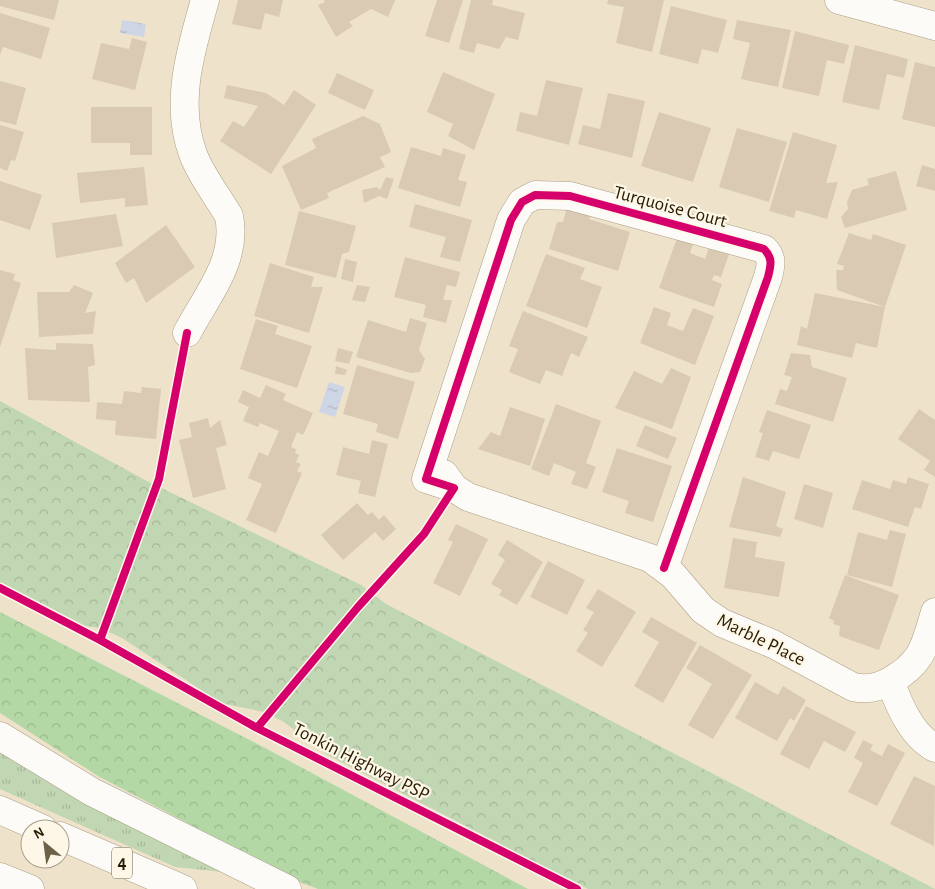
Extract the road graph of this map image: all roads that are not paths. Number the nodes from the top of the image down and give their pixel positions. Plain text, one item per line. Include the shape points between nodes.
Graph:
1 (205, 0) edge
2 (839, 0) edge
3 (935, 26) edge
4 (187, 333) dead end
5 (436, 446) junction
6 (426, 478) joint
7 (454, 488) junction
8 (664, 568) junction
9 (935, 612) edge
10 (890, 681) junction
11 (0, 736) edge
12 (935, 748) edge
13 (0, 810) edge
14 (20, 819) edge
15 (70, 840) edge
16 (0, 877) edge
17 (30, 889) edge
18 (183, 889) edge
19 (287, 889) edge

1 - 4 main road via 189,60 185,116 192,154 229,216 232,228 223,270
2 - 3 main road
5 - 6 main road, Turquoise Court
5 - 7 main road via 438,461
5 - 8 main road, Turquoise Court via 511,220 522,202 535,196 570,196 764,249 770,255 768,277
6 - 7 main road, Marble Place
7 - 8 main road, Marble Place via 468,497 650,558
8 - 10 main road, Marble Place via 703,610 722,623 781,647 853,687 875,688
9 - 10 main road, Marble Place via 924,650 917,662
10 - 12 main road via 902,712
11 - 19 main road via 92,792
13 - 14 main road
15 - 18 main road, 4
16 - 17 main road

